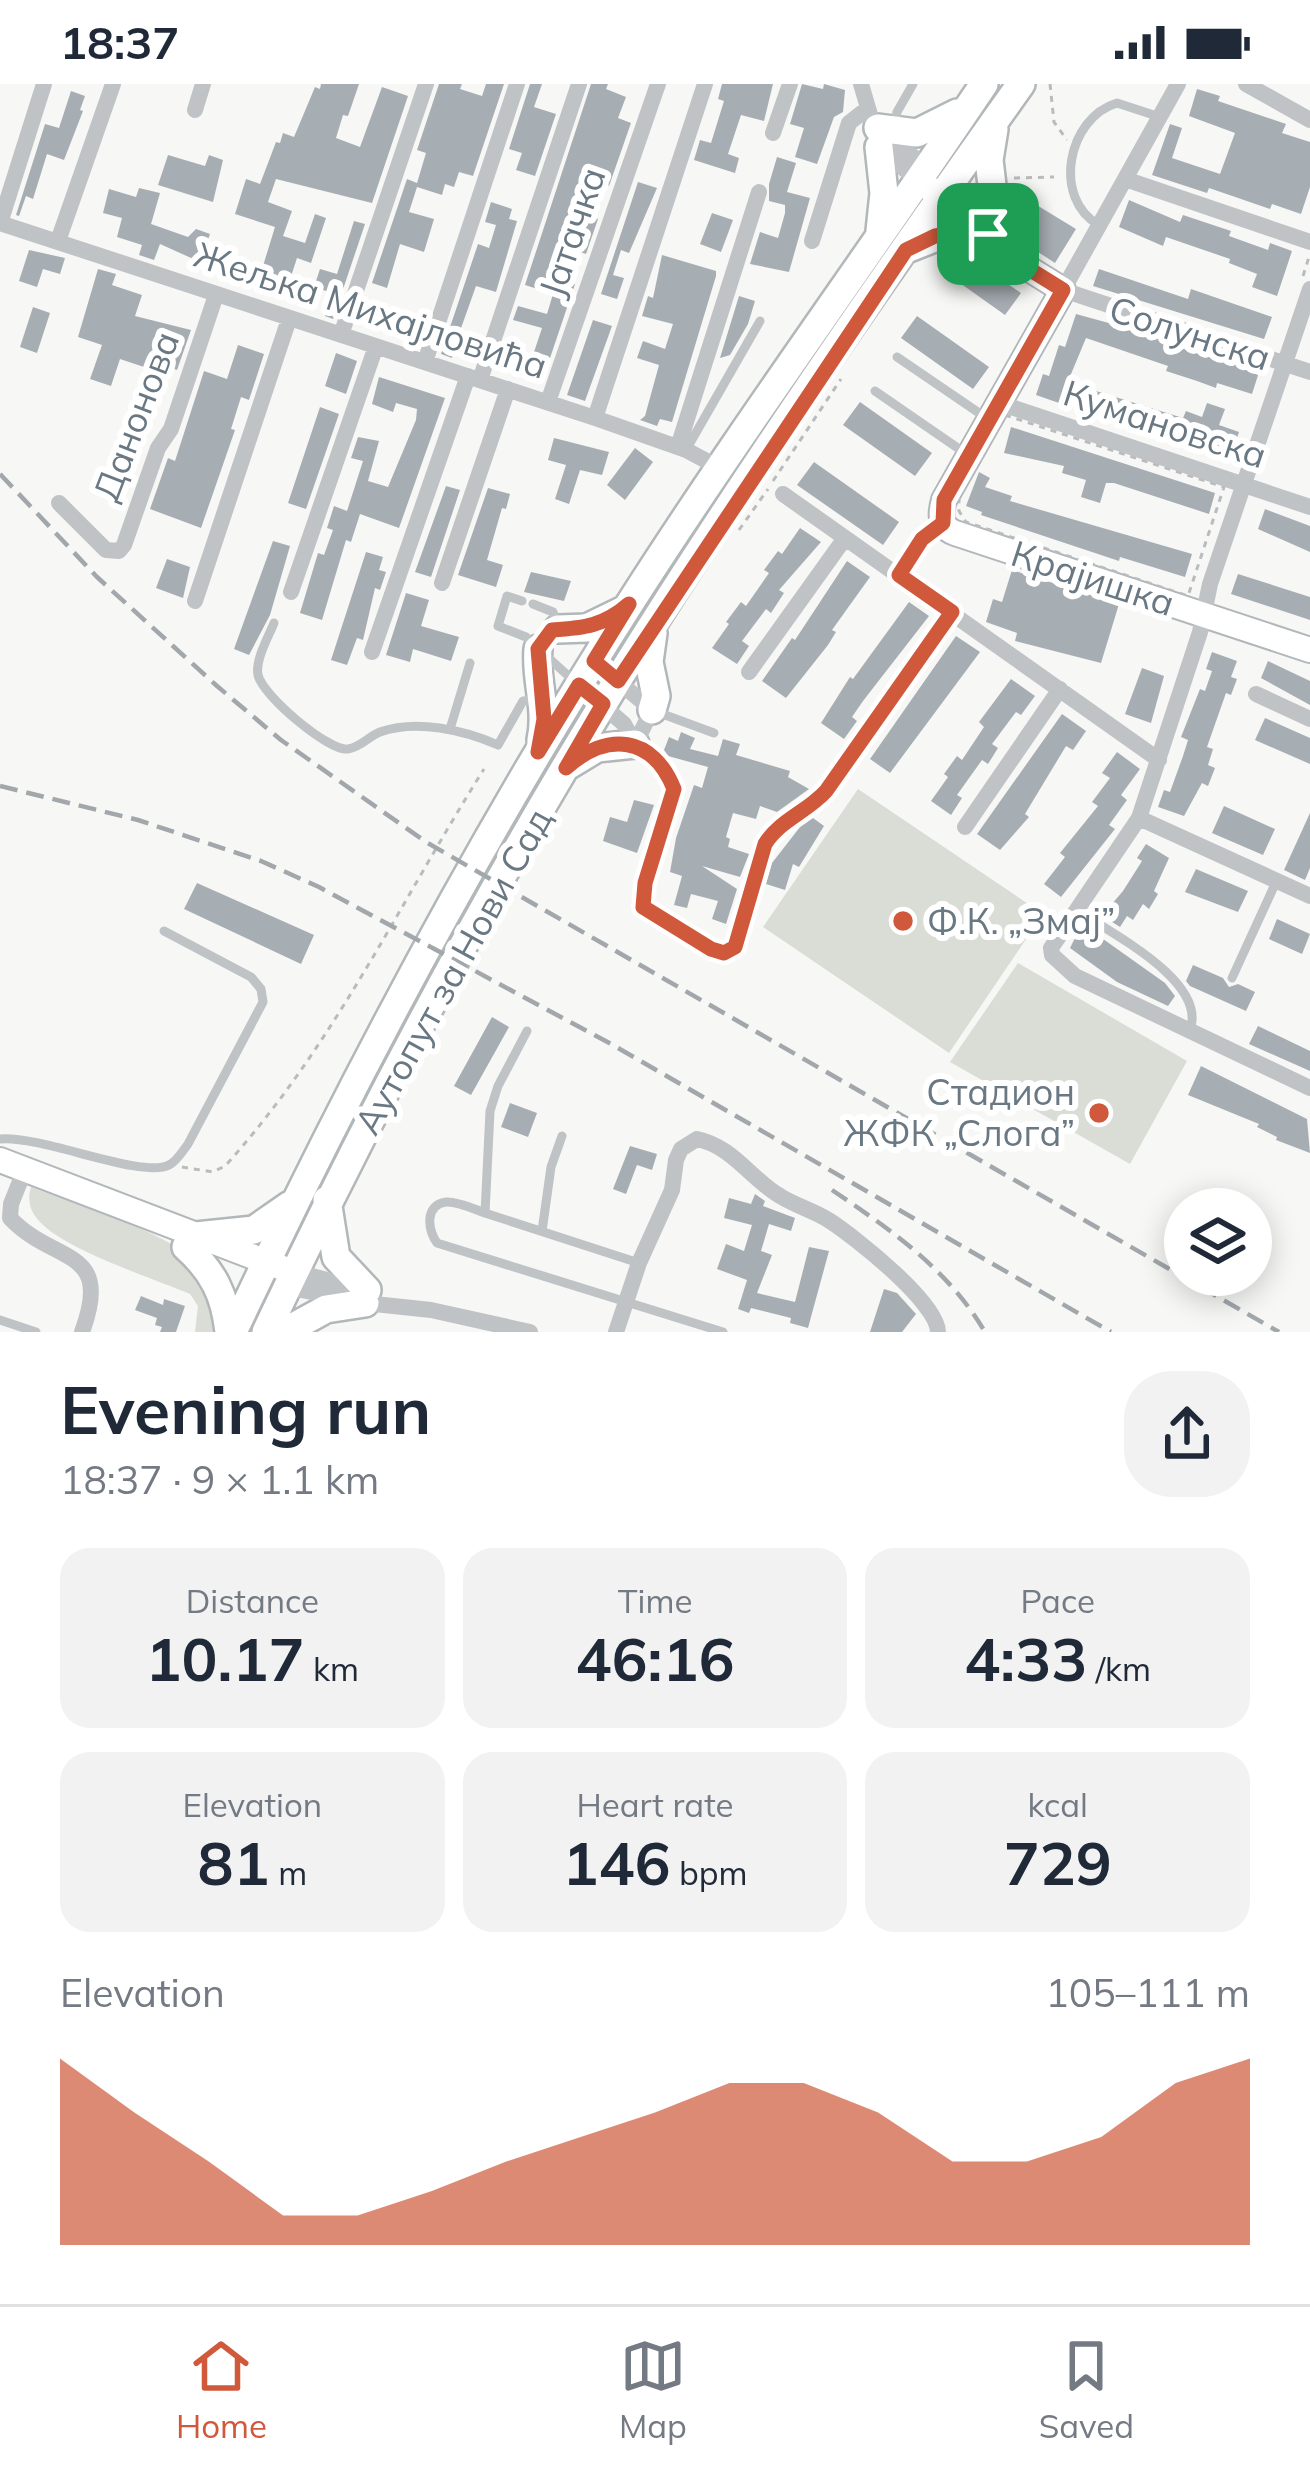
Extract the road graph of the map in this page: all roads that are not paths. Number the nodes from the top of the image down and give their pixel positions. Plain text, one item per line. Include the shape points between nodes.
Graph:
1 (44, 84) edge
2 (113, 84) edge
3 (203, 84) edge
4 (426, 84) edge
5 (517, 84) edge
6 (579, 84) edge
7 (658, 84) edge
8 (706, 84) edge
9 (790, 84) edge
10 (861, 84) edge
11 (913, 84) edge
12 (1021, 84) edge
13 (1178, 84) edge
14 (1246, 84) edge
15 (978, 94) edge
16 (195, 110) dead end
17 (1160, 117) junction
18 (997, 119) junction
19 (1310, 120) edge
20 (878, 127) junction
21 (773, 133) dead end
22 (922, 173) junction
23 (1125, 179) junction
24 (947, 190) junction
25 (759, 192) dead end
26 (0, 223) edge
27 (992, 226) junction
28 (1099, 226) junction
29 (880, 232) junction
30 (58, 242) junction
31 (812, 242) dead end
32 (1310, 242) edge
33 (906, 250) junction
34 (1306, 282) edge
35 (1063, 290) junction
36 (215, 295) junction
37 (289, 319) junction
38 (760, 321) dead end
39 (341, 335) junction
40 (376, 346) junction
41 (897, 357) dead end
42 (425, 362) junction
43 (1286, 364) junction
44 (1310, 373) edge
45 (474, 378) junction
46 (508, 389) junction
47 (875, 391) dead end
48 (548, 402) junction
49 (994, 412) junction
50 (595, 418) junction
51 (682, 449) junction
52 (969, 456) junction
53 (718, 467) junction
54 (1244, 485) junction
55 (783, 494) dead end
56 (59, 503) dead end
57 (1310, 507) edge
58 (943, 523) junction
59 (845, 538) junction
60 (899, 575) junction
61 (442, 583) dead end
62 (291, 592) dead end
63 (195, 602) dead end
64 (629, 604) junction
65 (1196, 605) junction
66 (952, 612) junction
67 (658, 617) junction
68 (274, 623) dead end
69 (1310, 650) edge
70 (372, 652) dead end
71 (571, 653) junction
72 (470, 663) dead end
73 (749, 673) dead end
74 (1060, 689) junction
75 (610, 693) junction
76 (1256, 694) dead end
77 (543, 700) junction
78 (652, 710) junction
79 (1310, 719) edge
80 (450, 729) junction
81 (714, 733) dead end
82 (634, 744) junction
83 (538, 752) junction
84 (1159, 760) junction
85 (566, 768) junction
86 (1138, 818) junction
87 (965, 826) dead end
88 (1276, 882) junction
89 (1310, 896) edge
90 (1075, 909) junction
91 (164, 931) dead end
92 (1232, 978) dead end
93 (527, 1031) dead end
94 (1189, 1033) junction
95 (1310, 1088) edge
96 (562, 1136) dead end
97 (6, 1161) edge
98 (298, 1199) junction
99 (327, 1201) junction
100 (485, 1213) junction
101 (542, 1231) junction
102 (191, 1241) junction
103 (639, 1264) junction
104 (277, 1275) junction
105 (366, 1297) junction
106 (626, 1301) junction
107 (0, 1320) edge
108 (36, 1332) edge
109 (82, 1332) edge
110 (231, 1332) edge
111 (266, 1332) edge
112 (284, 1332) edge
113 (530, 1332) edge
114 (616, 1332) edge
115 (723, 1332) edge
116 (938, 1332) edge

1 - 26 street
2 - 30 street
3 - 16 street
4 - 39 street
5 - 42 street
6 - 45 street
7 - 48 street, Јатачка
8 - 50 street
9 - 21 street
10 - 20 street
11 - 20 lane
12 - 18 main road, Аутопут за Нови Сад
13 - 17 street
14 - 19 street
15 - 20 main road via 930,129
15 - 22 main road, Аутопут за Нови Сад
17 - 23 street
17 - 28 lane via 1117,103 1085,130 1070,185 1081,213
18 - 24 main road, Аутопут за Нови Сад
18 - 27 main road via 989,160
20 - 22 street
20 - 29 main road
20 - 31 street via 849,123
22 - 24 main road, Солунска
22 - 29 main road, Аутопут за Нови Сад
23 - 28 street
23 - 32 street
24 - 27 main road, Солунска
24 - 33 main road, Аутопут за Нови Сад
25 - 51 street
26 - 30 street, Жељка Михајловића
27 - 33 main road
27 - 35 main road, Солунска via 1010,254
28 - 35 street
29 - 53 main road, Аутопут за Нови Сад
30 - 36 street, Жељка Михајловића
33 - 67 main road, Аутопут за Нови Сад
34 - 43 street
35 - 43 street, Солунска
35 - 49 main road
36 - 37 street, Жељка Михајловића
36 - 56 street, Данонова via 124,545 106,550
37 - 39 street, Жељка Михајловића
37 - 63 street
38 - 51 lane
39 - 40 street, Жељка Михајловића
40 - 42 street, Жељка Михајловића
40 - 62 street
41 - 49 lane, Кумановска
42 - 45 street, Жељка Михајловића
43 - 44 street, Солунска
43 - 54 street
45 - 46 street, Жељка Михајловића
45 - 70 street
46 - 48 street, Жељка Михајловића
46 - 61 street
47 - 52 lane
48 - 50 street, Жељка Михајловића
49 - 52 main road
49 - 54 street, Кумановска
50 - 51 street, Жељка Михајловића
51 - 53 street, Жељка Михајловића
52 - 58 main road via 944,500
53 - 64 main road, Аутопут за Нови Сад
54 - 57 street, Кумановска
54 - 65 street
55 - 59 street
58 - 60 street
58 - 65 main road, Крајишка
59 - 60 street
59 - 73 street
60 - 66 street
64 - 71 main road, Аутопут за Нови Сад
64 - 71 main road
65 - 69 main road, Крајишка
65 - 84 street
66 - 74 street
66 - 82 street via 826,791 774,830 731,952 711,949 643,907 674,789 651,754
67 - 75 main road, Аутопут за Нови Сад
67 - 78 main road via 649,654
68 - 80 lane via 259,680 331,745 353,748 386,730
71 - 71 lane via 553,612 507,596 498,626
71 - 75 street
71 - 75 street
71 - 77 main road via 538,676
71 - 83 main road, Аутопут за Нови Сад
72 - 80 lane
74 - 84 street
74 - 87 street
75 - 78 street
75 - 82 street
75 - 85 main road, Аутопут за Нови Сад
76 - 79 street
77 - 80 lane via 523,701 498,745
77 - 83 main road
78 - 81 lane
78 - 82 street
82 - 85 main road via 597,748
83 - 98 main road, Аутопут за Нови Сад
84 - 86 street
85 - 99 main road, Аутопут за Нови Сад
86 - 88 street
86 - 90 street
88 - 89 street
88 - 92 lane
90 - 94 lane via 1180,982 1194,1010
90 - 94 street via 1052,941 1052,956 1075,976
91 - 97 lane via 261,988 260,1014 188,1144 172,1165 130,1164 22,1138
93 - 100 lane via 490,1111
94 - 95 street
96 - 101 lane
97 - 102 main road
97 - 109 street via 10,1218 86,1271 94,1294
98 - 102 main road via 254,1230
98 - 104 main road, Аутопут за Нови Сад
99 - 104 main road, Аутопут за Нови Сад
99 - 105 main road via 336,1258
100 - 101 lane
100 - 106 lane via 437,1206 431,1234 437,1243
101 - 103 lane
102 - 104 main road
102 - 110 main road via 220,1288
103 - 106 street
103 - 116 street via 681,1149 703,1140 848,1234 921,1300
104 - 105 street
104 - 110 main road, Аутопут за Нови Сад
104 - 111 main road, Аутопут за Нови Сад
105 - 112 main road
105 - 113 street
106 - 114 street
106 - 115 lane
107 - 108 lane

